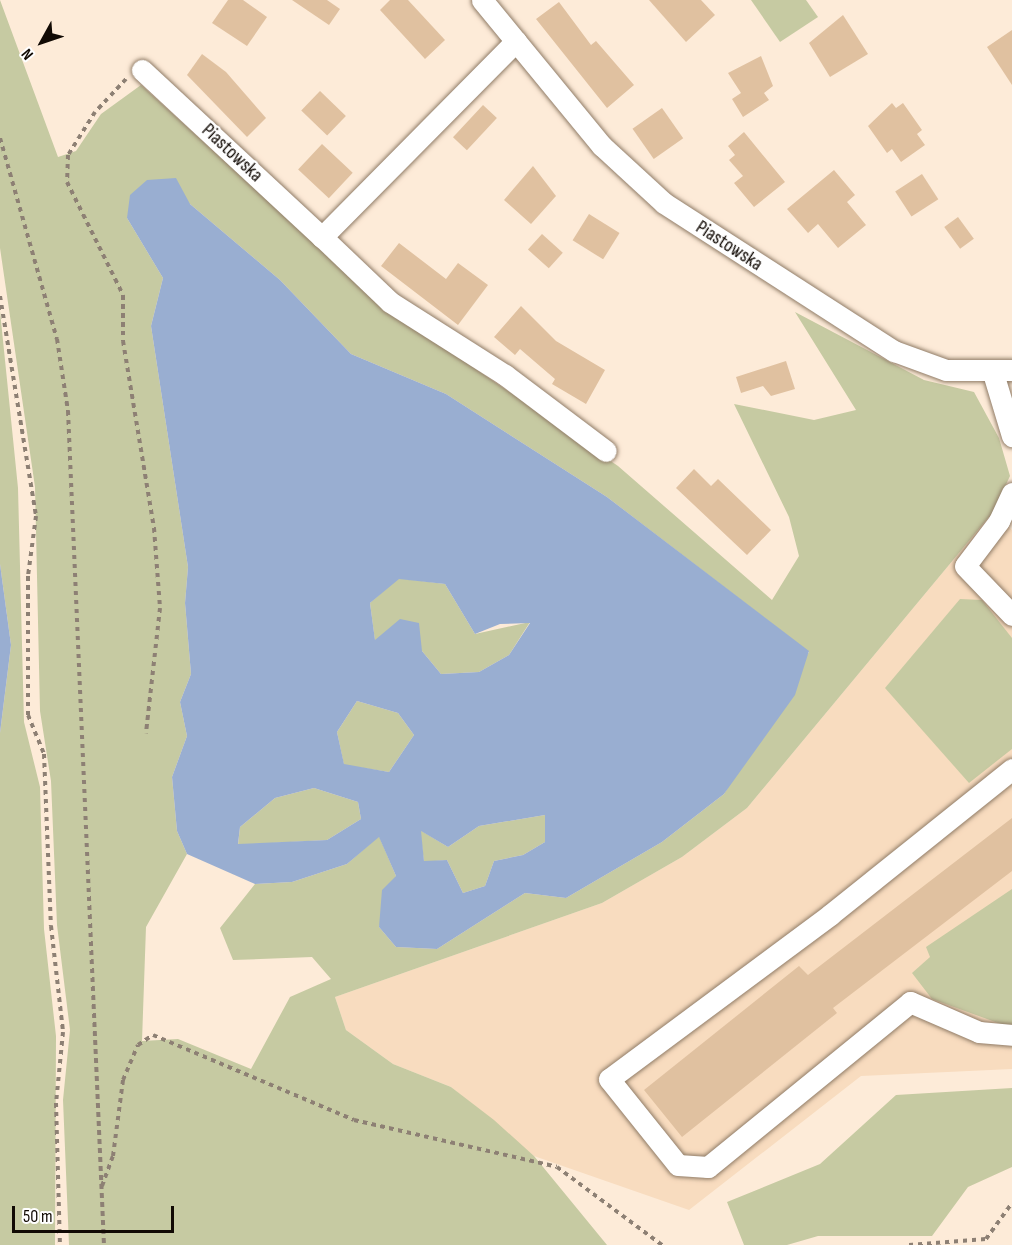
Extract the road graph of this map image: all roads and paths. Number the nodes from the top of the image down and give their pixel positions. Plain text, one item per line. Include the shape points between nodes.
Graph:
1 (482, 0) edge
2 (516, 42) junction
3 (142, 70) joint
4 (0, 138) edge
5 (322, 237) junction
6 (0, 296) edge
7 (1002, 371) edge
8 (1012, 436) edge
9 (606, 451) dead end
10 (1012, 493) edge
11 (1012, 615) edge
12 (146, 733) dead end
13 (1012, 769) edge
14 (1012, 1035) edge
15 (101, 1188) junction
16 (1012, 1203) edge
17 (60, 1245) edge
18 (104, 1245) edge
19 (662, 1245) edge
20 (909, 1245) edge

1 - 2 street, Piastowska
2 - 5 street
2 - 7 street, Piastowska via 602,146 664,203 894,351 946,370
3 - 5 street, Piastowska
3 - 12 path via 121,82 95,112 68,155 67,182 123,295 123,341 154,528 160,608
4 - 15 path via 57,339 68,411
5 - 9 street, Piastowska via 390,302 505,375
6 - 17 path via 8,318 36,516 28,576 28,716 44,754 51,926 63,1032 56,1103
7 - 8 street
10 - 11 street via 999,521 965,566
13 - 14 street via 830,915 609,1079 678,1165 708,1167 910,1002 979,1032
15 - 18 path
15 - 19 path via 112,1156 123,1080 138,1045 153,1035 354,1120 557,1167
16 - 20 path via 986,1239

